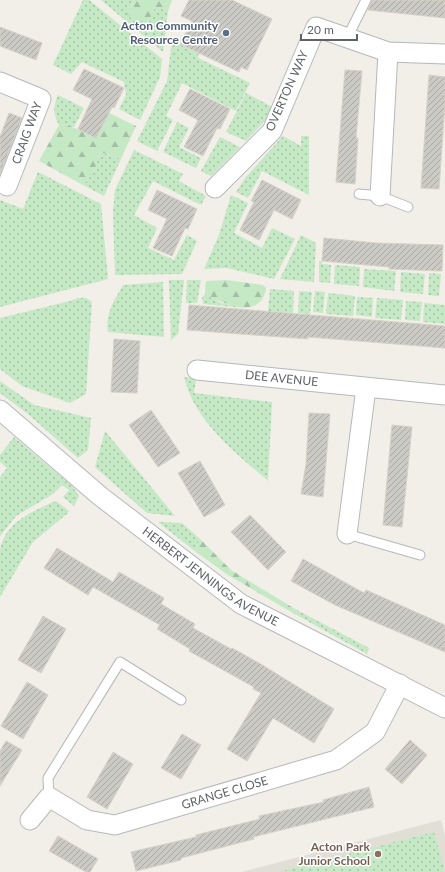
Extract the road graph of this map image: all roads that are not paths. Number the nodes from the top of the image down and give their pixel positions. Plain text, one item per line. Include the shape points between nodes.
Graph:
1 (366, 0) edge
2 (347, 38) junction
3 (388, 52) junction
4 (445, 54) edge
5 (0, 82) edge
6 (7, 186) dead end
7 (215, 188) dead end
8 (359, 194) dead end
9 (380, 196) junction
10 (408, 207) dead end
11 (197, 370) dead end
12 (366, 388) junction
13 (445, 394) edge
14 (0, 410) edge
15 (347, 534) joint
16 (420, 555) dead end
17 (400, 684) junction
18 (181, 700) dead end
19 (445, 708) edge
20 (49, 797) junction
21 (30, 820) dead end

1 - 2 lane
2 - 3 street, OVERTON WAY
2 - 7 street, OVERTON WAY via 316,27 272,131
3 - 4 street, OVERTON WAY
3 - 9 street
5 - 6 street, CRAIG WAY via 42,99
8 - 9 lane
9 - 10 lane
11 - 12 street, DEE AVENUE
12 - 13 street, DEE AVENUE
12 - 15 street
14 - 17 street, HERBERT JENNINGS AVENUE via 100,496 241,604
15 - 16 lane
17 - 19 street, HERBERT JENNINGS AVENUE
17 - 20 street, GRANGE CLOSE via 375,732 336,760 115,825 87,820
18 - 20 lane via 120,662 48,778
20 - 21 street

